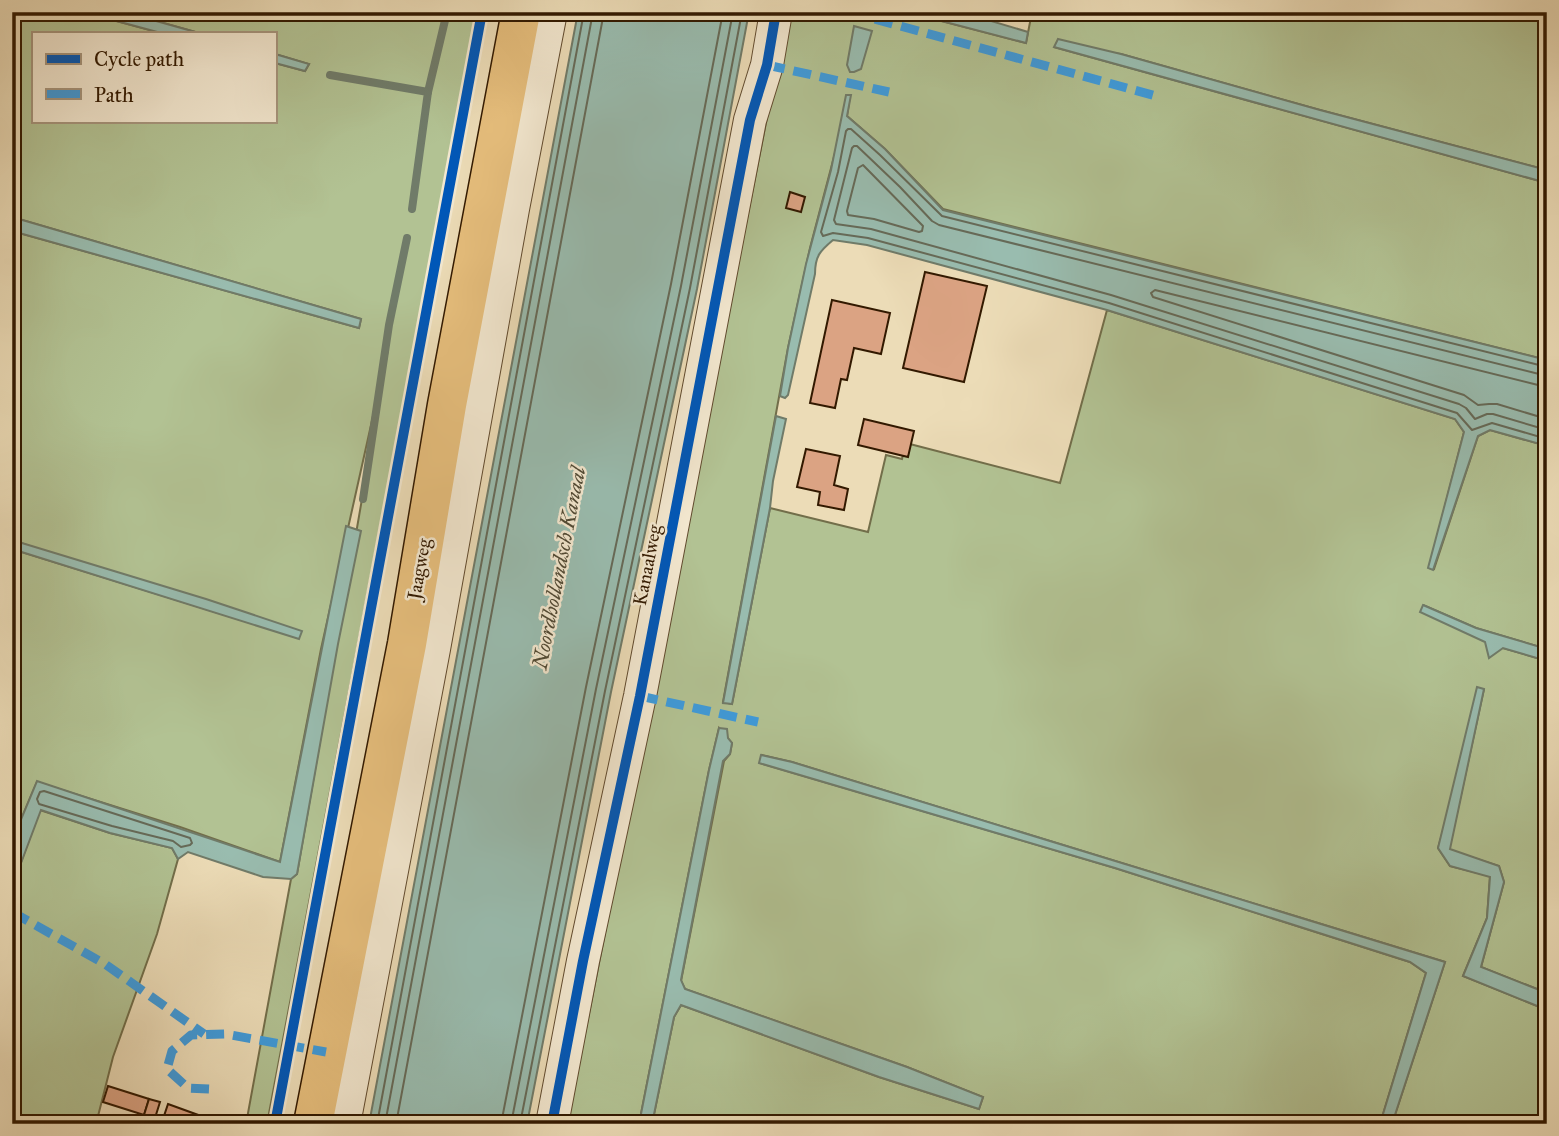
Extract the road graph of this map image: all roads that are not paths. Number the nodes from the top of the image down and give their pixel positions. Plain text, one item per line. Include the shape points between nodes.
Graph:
1 (521, 12) edge
2 (551, 12) edge
3 (776, 12) edge
4 (313, 1124) edge
5 (344, 1124) edge
6 (552, 1124) edge

1 - 4 main road, Jaagweg via 407,644
2 - 5 street, Jaagweg
3 - 6 street, Kanaalweg via 750,120

